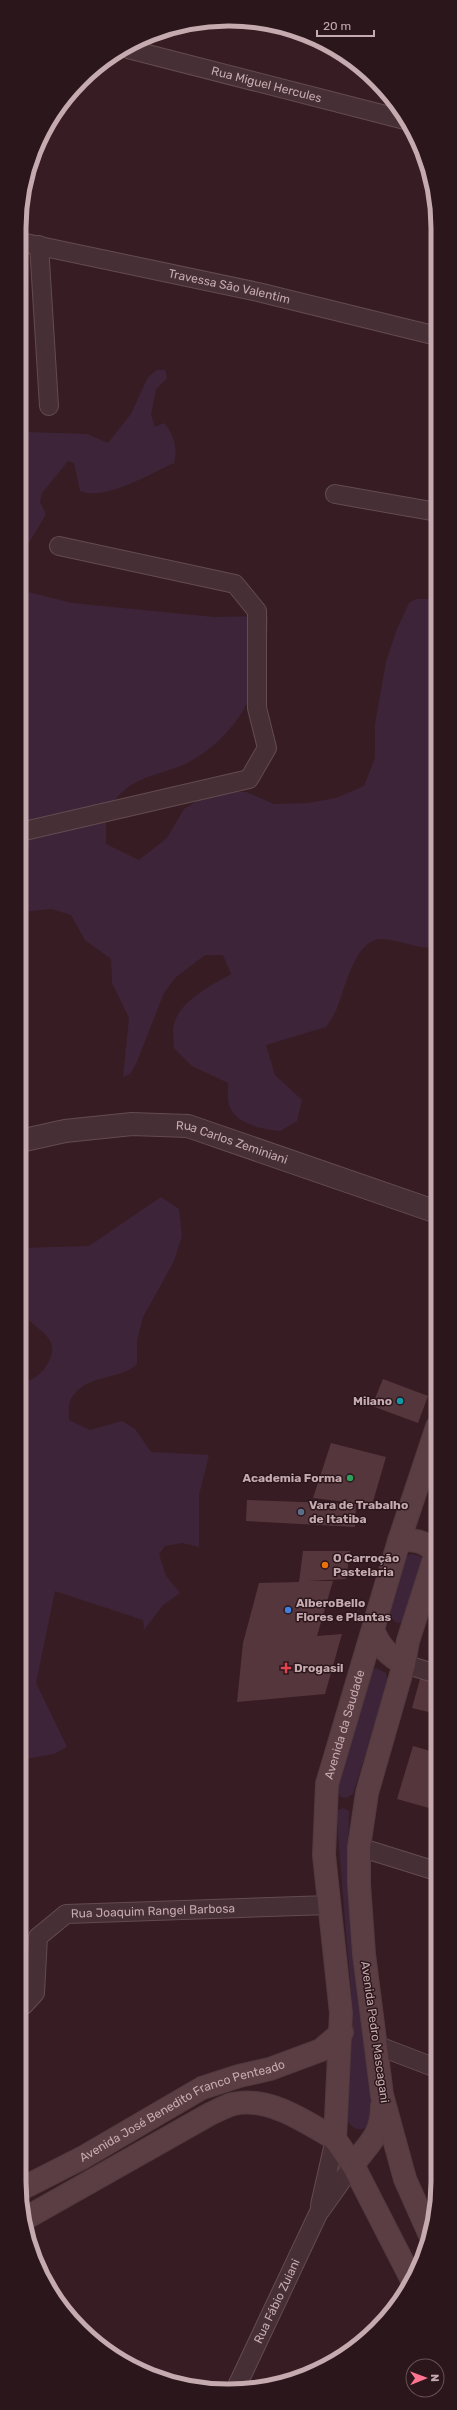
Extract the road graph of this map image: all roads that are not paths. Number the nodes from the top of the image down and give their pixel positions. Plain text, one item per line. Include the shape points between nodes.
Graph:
1 (133, 50) edge
2 (398, 118) edge
3 (26, 243) edge
4 (40, 245) junction
5 (431, 334) edge
6 (50, 406) dead end
7 (335, 494) dead end
8 (431, 511) edge
9 (58, 546) dead end
10 (26, 831) edge
11 (26, 1140) edge
12 (431, 1210) edge
13 (431, 1467) edge
14 (429, 1480) edge
15 (399, 1541) junction
16 (431, 1547) edge
17 (431, 1567) edge
18 (373, 1630) junction
19 (404, 1664) junction
20 (431, 1672) edge
21 (359, 1847) junction
22 (431, 1869) edge
23 (329, 1905) junction
24 (26, 2003) edge
25 (342, 2032) junction
26 (376, 2045) junction
27 (431, 2066) edge
28 (382, 2094) junction
29 (335, 2139) junction
30 (353, 2165) junction
31 (26, 2186) edge
32 (318, 2214) junction
33 (29, 2216) edge
34 (426, 2226) edge
35 (409, 2274) edge
36 (238, 2384) edge

1 - 2 street, Rua Miguel Hercules
3 - 4 street, Travessa São Valentim
4 - 5 street, Travessa São Valentim via 258,292
4 - 6 street
7 - 8 street
9 - 10 street via 235,584 257,611 257,708 267,748 249,779
11 - 12 street, Rua Carlos Zeminiani via 65,1131 132,1124 188,1126
13 - 14 main road, Avenida da Saudade
14 - 15 main road, Avenida da Saudade
15 - 16 main road via 412,1539 425,1542
15 - 18 main road, Avenida da Saudade
17 - 19 main road via 408,1641
18 - 19 main road via 389,1656
18 - 23 main road, Avenida da Saudade via 327,1784 324,1855
19 - 20 street
19 - 21 main road via 367,1793
21 - 22 street
21 - 26 main road, Avenida Pedro Mascagani via 364,1954
23 - 24 street, Rua Joaquim Rangel Barbosa via 66,1914 38,1937 35,1992
23 - 25 main road, Avenida da Saudade
25 - 29 main road, Avenida da Saudade
25 - 31 main road, Avenida José Benedito Franco Penteado via 321,2050 270,2069 202,2088 82,2158
26 - 27 street
26 - 28 main road, Avenida Pedro Mascagani
28 - 30 main road via 382,2122 375,2136
28 - 34 main road, Avenida Pedro Mascagani via 405,2179
29 - 30 main road
29 - 32 street, Rua Fábio Zuiani
29 - 33 main road, Avenida José Benedito Franco Penteado via 298,2117 275,2108 257,2104 233,2104 210,2114
30 - 32 street, Rua Fábio Zuiani
30 - 35 main road
32 - 36 street, Rua Fábio Zuiani

